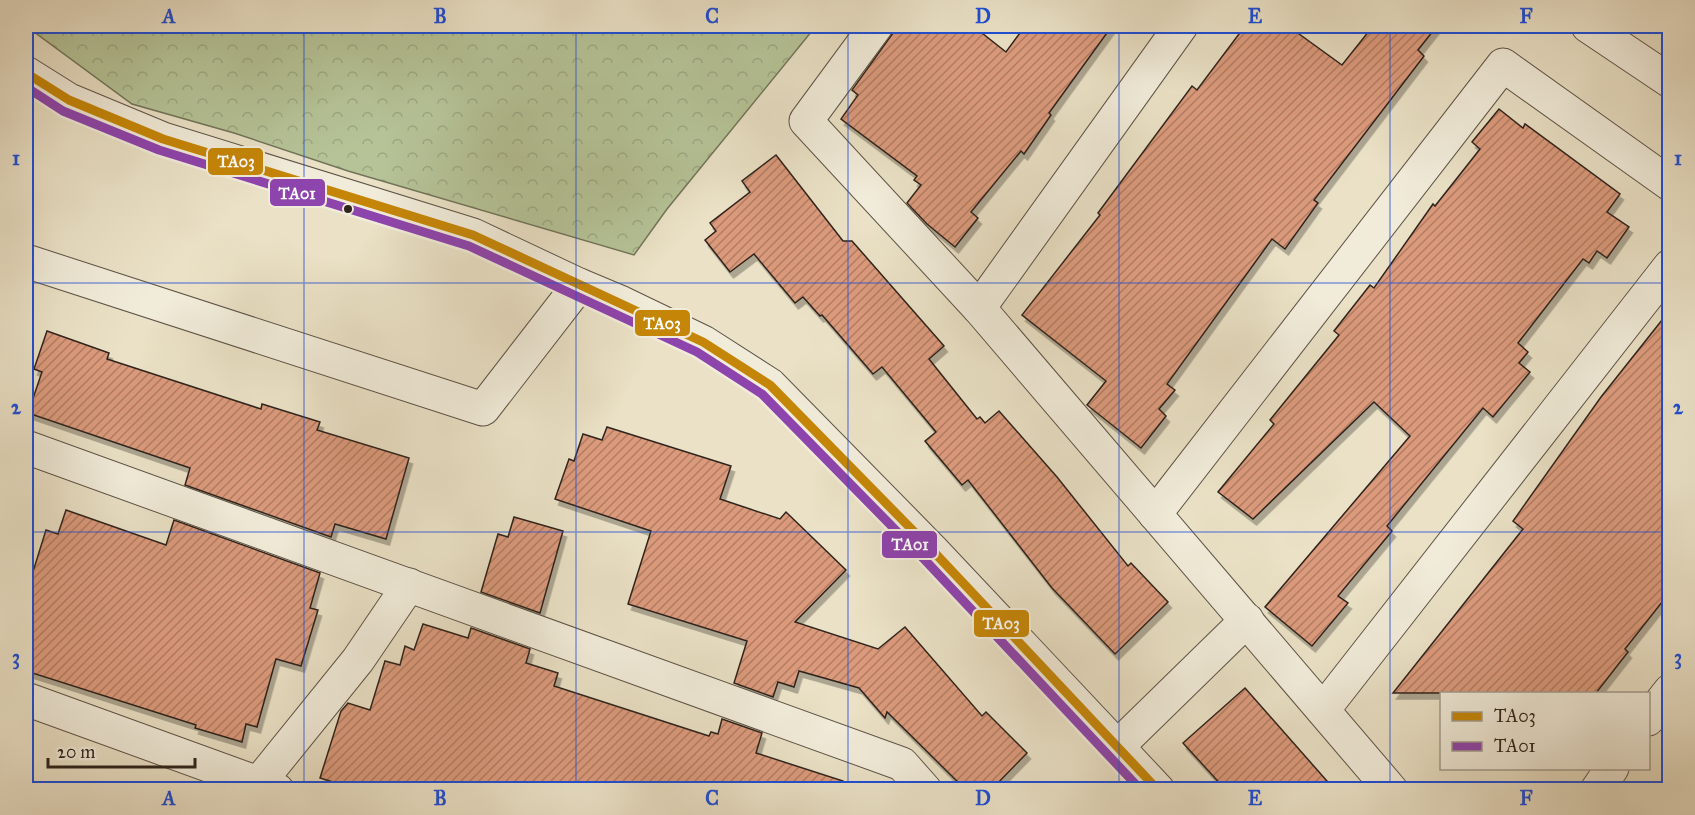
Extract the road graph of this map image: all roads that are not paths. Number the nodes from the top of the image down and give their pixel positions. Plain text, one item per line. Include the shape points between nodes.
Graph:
1 (876, 26) edge
2 (1181, 26) edge
3 (1588, 26) edge
4 (26, 74) edge
5 (1670, 81) edge
6 (1670, 184) edge
7 (26, 261) edge
8 (1670, 266) edge
9 (579, 285) junction
10 (979, 308) junction
11 (26, 447) edge
12 (1155, 513) junction
13 (409, 585) junction
14 (1247, 620) junction
15 (1670, 691) edge
16 (26, 699) edge
17 (1323, 710) junction
18 (1650, 716) edge
19 (1118, 746) junction
20 (1611, 770) edge
21 (263, 787) edge
22 (925, 789) edge
23 (1158, 789) edge
24 (1391, 789) edge
25 (1597, 789) edge

1 - 10 street via 806,121
2 - 10 street
3 - 5 street
4 - 9 street via 69,100 163,139 473,235
6 - 12 street via 1503,65
7 - 9 street via 483,409
8 - 17 street
9 - 19 street via 703,342 770,385
10 - 12 street
11 - 13 street
12 - 14 street
13 - 21 street
13 - 22 street via 902,764
14 - 17 street
14 - 19 street
15 - 18 street
16 - 21 street
17 - 24 street
19 - 23 street
20 - 25 street

